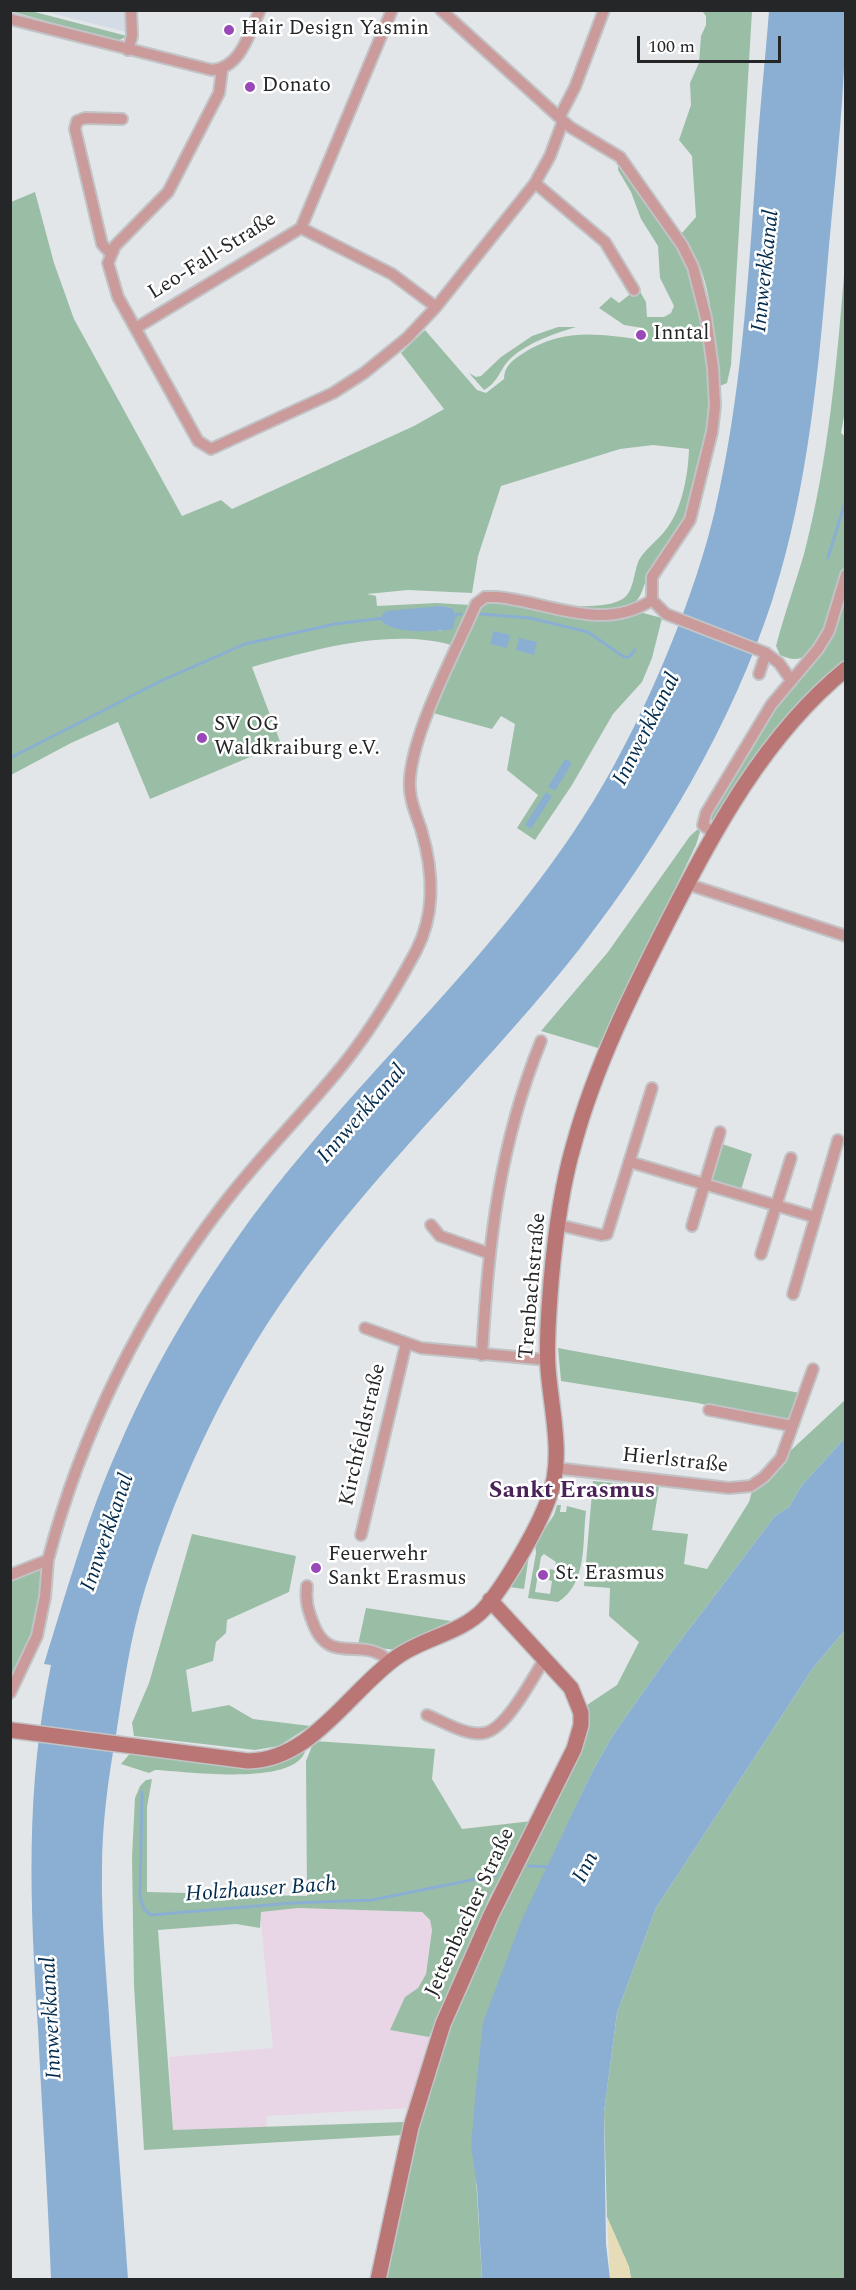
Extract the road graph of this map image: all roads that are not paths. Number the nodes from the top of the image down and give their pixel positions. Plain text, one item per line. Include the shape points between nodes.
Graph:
1 (131, 10) edge
2 (260, 10) edge
3 (392, 10) edge
4 (441, 10) edge
5 (604, 10) edge
6 (10, 19) edge
7 (128, 50) junction
8 (222, 70) junction
9 (122, 119) dead end
10 (562, 119) junction
11 (535, 183) junction
12 (301, 228) junction
13 (111, 254) junction
14 (634, 290) dead end
15 (436, 307) junction
16 (136, 328) junction
17 (846, 575) edge
18 (652, 600) junction
19 (764, 652) junction
20 (846, 669) edge
21 (759, 674) dead end
22 (791, 680) junction
23 (713, 833) junction
24 (687, 884) junction
25 (846, 936) edge
26 (541, 1041) dead end
27 (652, 1088) dead end
28 (720, 1132) dead end
29 (838, 1140) dead end
30 (790, 1158) dead end
31 (630, 1162) junction
32 (704, 1184) junction
33 (775, 1207) junction
34 (815, 1217) junction
35 (431, 1225) dead end
36 (559, 1225) junction
37 (692, 1226) dead end
38 (488, 1253) junction
39 (761, 1254) dead end
40 (793, 1294) dead end
41 (365, 1328) dead end
42 (406, 1344) junction
43 (482, 1355) junction
44 (548, 1360) junction
45 (813, 1368) dead end
46 (709, 1410) dead end
47 (792, 1426) junction
48 (555, 1467) junction
49 (361, 1534) dead end
50 (48, 1560) junction
51 (10, 1575) edge
52 (307, 1586) dead end
53 (490, 1600) junction
54 (545, 1658) junction
55 (390, 1662) junction
56 (10, 1693) edge
57 (427, 1716) dead end
58 (17, 1731) edge
59 (378, 2280) edge

1 - 7 street
2 - 8 street via 237,57
3 - 12 street
4 - 10 street
5 - 10 street
6 - 7 street
7 - 8 street via 207,70
8 - 13 street via 219,93 168,192
9 - 13 street via 85,118 77,122 75,129 102,244
10 - 11 street via 550,156
10 - 18 street via 622,159 688,255 705,318 713,368 712,432 690,520 652,577
11 - 14 street via 605,242
11 - 15 street
12 - 15 street, Leo-Fall-Straße via 392,274
12 - 16 street, Leo-Fall-Straße
13 - 16 street via 110,274
15 - 16 street via 394,350 349,384 217,448 206,448 198,441
17 - 22 street via 829,631 819,650
18 - 19 street via 672,617
18 - 50 street via 626,612 601,615 574,614 497,597 485,597 476,604 412,762 411,799 425,845 430,884 429,915 420,941 350,1055 221,1207 145,1323 83,1450
19 - 21 street
19 - 22 street via 779,663
20 - 23 street, Trenbachstraße via 784,730
22 - 23 street via 759,723 706,813 704,825
23 - 24 street, Trenbachstraße
24 - 25 street
24 - 36 street, Trenbachstraße via 635,986 580,1123
26 - 38 street via 505,1148
27 - 31 street
28 - 32 street
29 - 34 street
30 - 33 street
31 - 32 street
31 - 36 street via 607,1234
32 - 33 street
32 - 37 street
33 - 34 street
33 - 39 street
34 - 40 street
35 - 38 street via 440,1236
36 - 44 street, Trenbachstraße
38 - 43 street
41 - 42 street, Kirchfeldstraße
42 - 43 street, Kirchfeldstraße via 445,1353
42 - 49 street, Kirchfeldstraße
43 - 44 street, Kirchfeldstraße
44 - 48 street, Trenbachstraße
45 - 47 street, Hierlstraße
46 - 47 street
47 - 48 street, Hierlstraße via 785,1453 757,1482 742,1488
48 - 53 street, Trenbachstraße via 545,1508
50 - 51 street
50 - 56 street via 37,1636
52 - 55 street via 306,1605 320,1640 328,1645 376,1652
53 - 54 street, Jettenbacher Straße
53 - 55 street, Trenbachstraße via 471,1620
54 - 57 street via 522,1696 494,1729 483,1733 465,1731
54 - 59 street, Jettenbacher Straße via 578,1700 579,1734 443,2024 411,2127
55 - 58 street, Trenbachstraße via 300,1744 275,1757 248,1761

